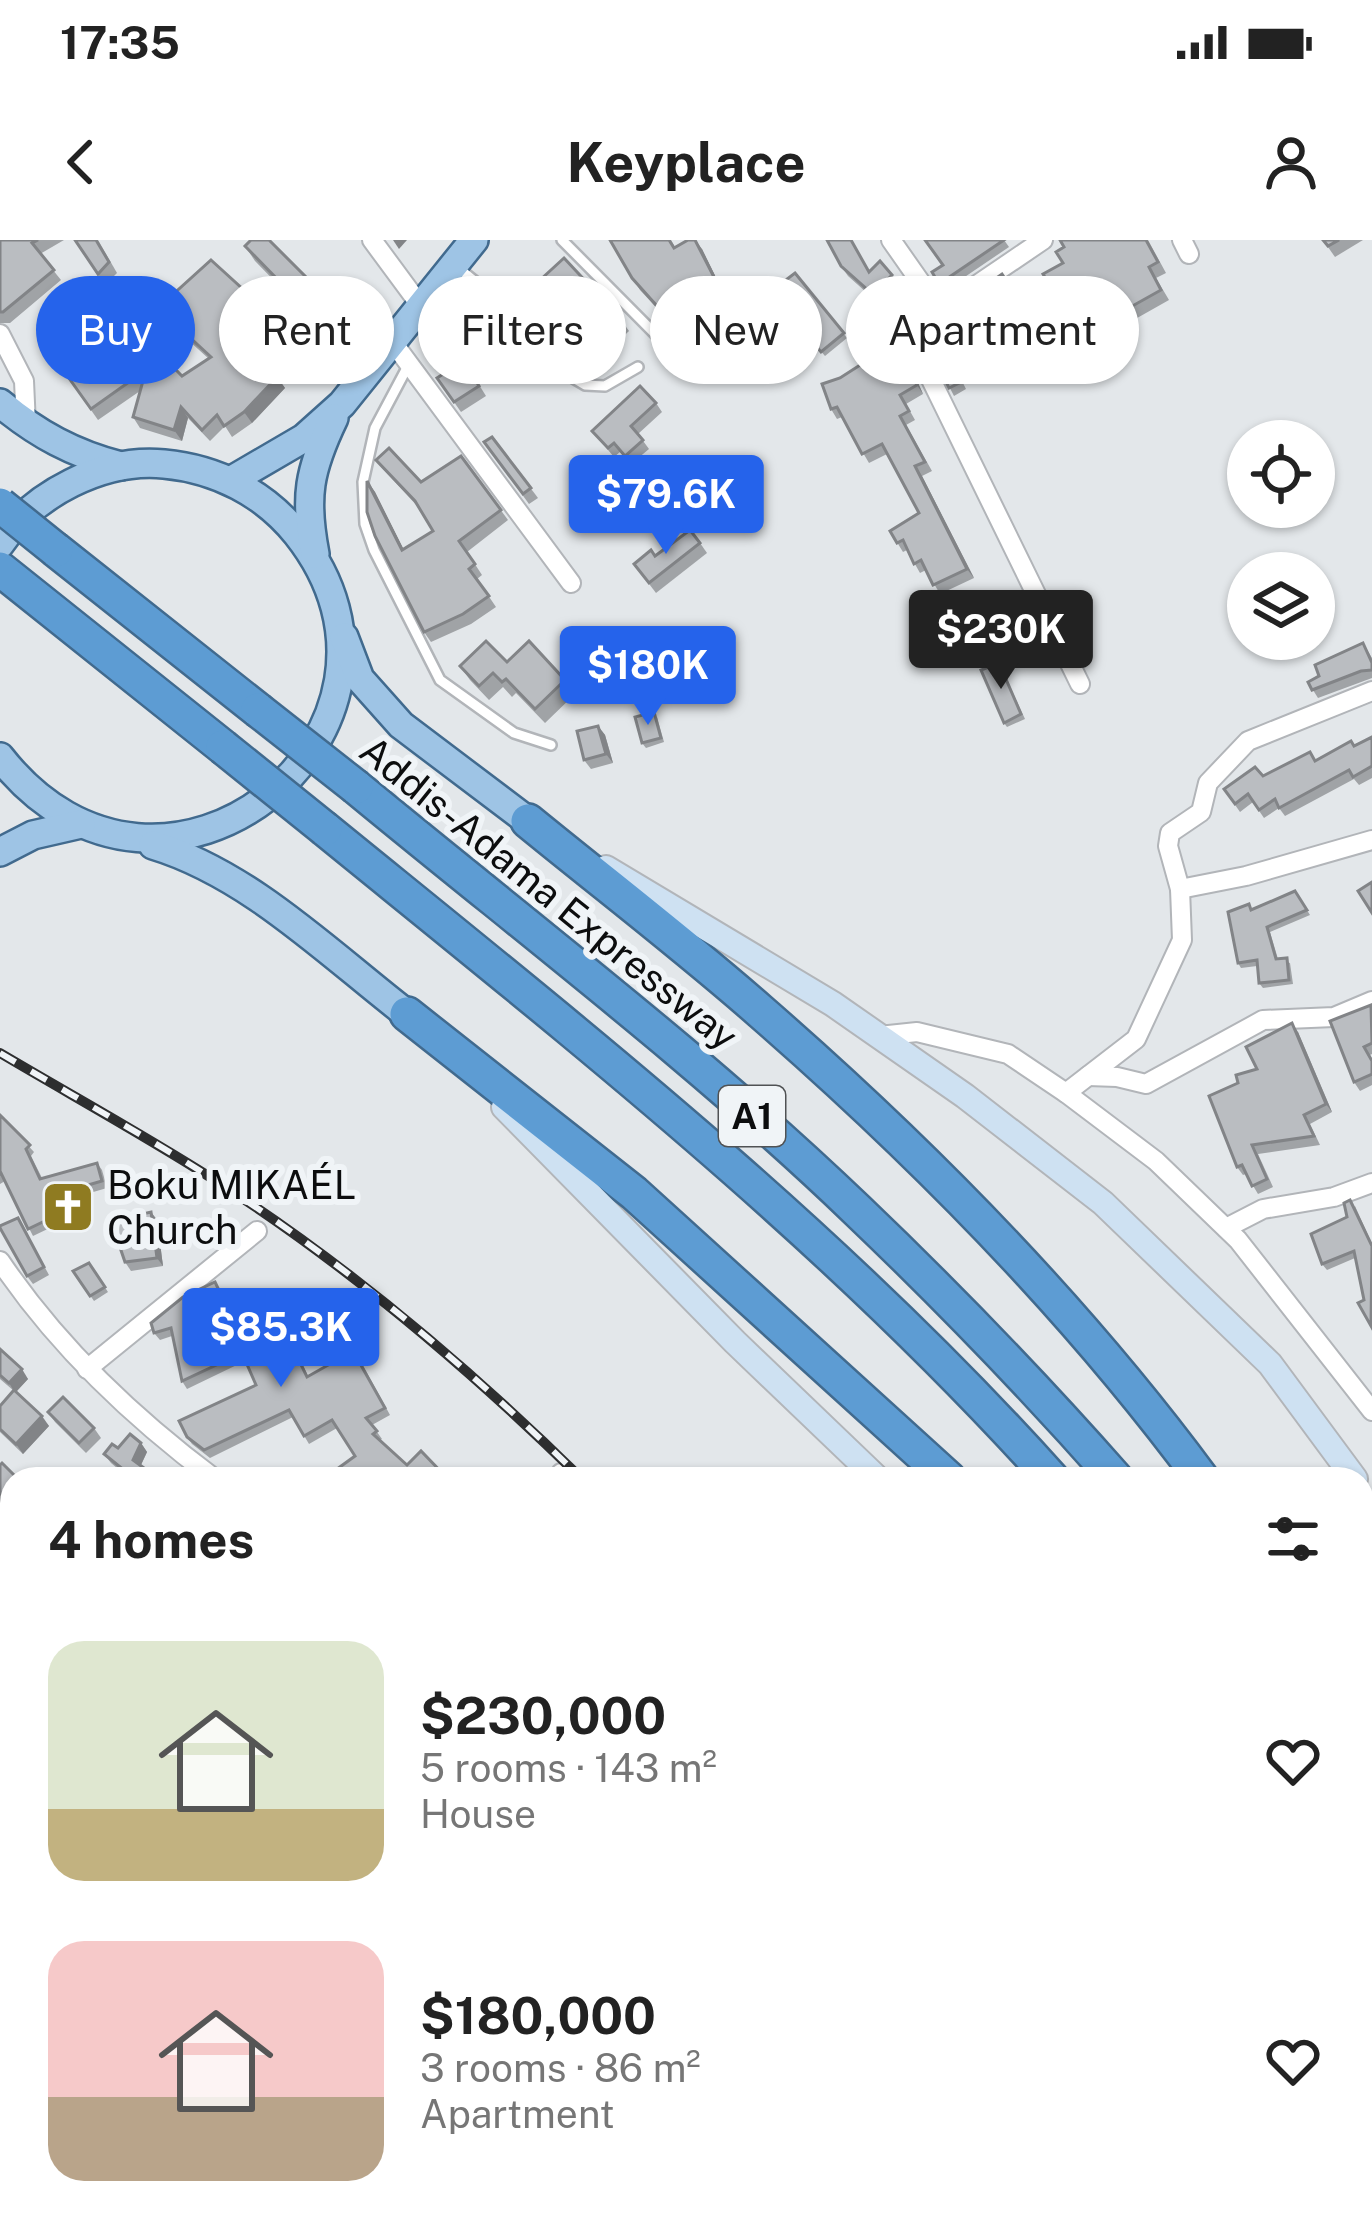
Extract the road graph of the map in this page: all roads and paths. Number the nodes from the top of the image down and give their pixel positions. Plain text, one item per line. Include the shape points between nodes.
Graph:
1 (372, 240) edge
2 (474, 240) edge
3 (562, 240) edge
4 (891, 240) edge
5 (1043, 240) edge
6 (454, 264) junction
7 (444, 276) edge
8 (916, 276) edge
9 (990, 276) edge
10 (418, 302) edge
11 (418, 308) edge
12 (650, 329) edge
13 (0, 334) edge
14 (394, 338) edge
15 (394, 344) edge
16 (409, 364) junction
17 (638, 367) dead end
18 (358, 384) edge
19 (934, 384) edge
20 (0, 404) edge
21 (342, 404) junction
22 (26, 425) junction
23 (125, 467) junction
24 (232, 480) junction
25 (0, 505) edge
26 (0, 544) edge
27 (316, 558) junction
28 (12, 578) edge
29 (571, 583) dead end
30 (339, 624) junction
31 (1080, 684) dead end
32 (1372, 691) edge
33 (551, 746) dead end
34 (0, 760) edge
35 (528, 821) junction
36 (81, 824) junction
37 (125, 836) junction
38 (1372, 840) edge
39 (0, 852) edge
40 (1180, 890) junction
41 (1372, 1001) edge
42 (407, 1014) junction
43 (879, 1036) junction
44 (1088, 1076) junction
45 (1066, 1093) junction
46 (1372, 1183) edge
47 (1226, 1228) junction
48 (257, 1232) dead end
49 (0, 1261) edge
50 (86, 1369) junction
51 (1372, 1411) edge
52 (199, 1467) edge
53 (866, 1467) edge
54 (936, 1467) edge
55 (1041, 1467) edge
56 (1106, 1467) edge
57 (1192, 1467) edge
58 (1346, 1467) edge

1 - 10 street
2 - 6 main road
3 - 12 lane
4 - 8 street
5 - 9 street
6 - 7 main road
6 - 17 lane via 530,326 563,372 585,386 604,386
11 - 14 main road
13 - 22 street via 24,381
15 - 16 street
16 - 29 street
16 - 33 lane via 375,428 363,482 374,550 440,680 514,733
18 - 21 main road
19 - 31 street
20 - 22 main road
21 - 24 main road via 304,438
21 - 27 main road via 308,481
22 - 23 main road via 81,456
23 - 24 main road via 158,463
23 - 26 main road via 45,497
24 - 27 main road via 280,513
25 - 56 highway, Addis-Adama Expressway / A1, bridge via 706,1076 855,1208
27 - 30 main road
28 - 55 highway, A1, bridge via 682,1120 833,1255
30 - 35 main road via 360,679 401,725
30 - 37 main road via 338,685 318,742 280,790 230,823 171,838
32 - 40 street via 1248,741 1208,782 1201,812 1170,833
34 - 36 main road via 37,797
35 - 43 street
35 - 57 highway via 760,1010 920,1159 1035,1273
36 - 37 main road
36 - 39 main road
37 - 42 main road via 192,856
38 - 40 street
40 - 44 street via 1182,940 1136,1039
41 - 44 street via 1334,1017 1263,1021 1146,1084
42 - 53 street
42 - 54 highway via 634,1193
43 - 45 street via 917,1032 1007,1054
43 - 58 street via 1103,1203 1270,1364
44 - 45 street
45 - 47 street via 1156,1161
46 - 47 street via 1269,1207
47 - 51 street
48 - 50 street
49 - 50 street
50 - 52 street

